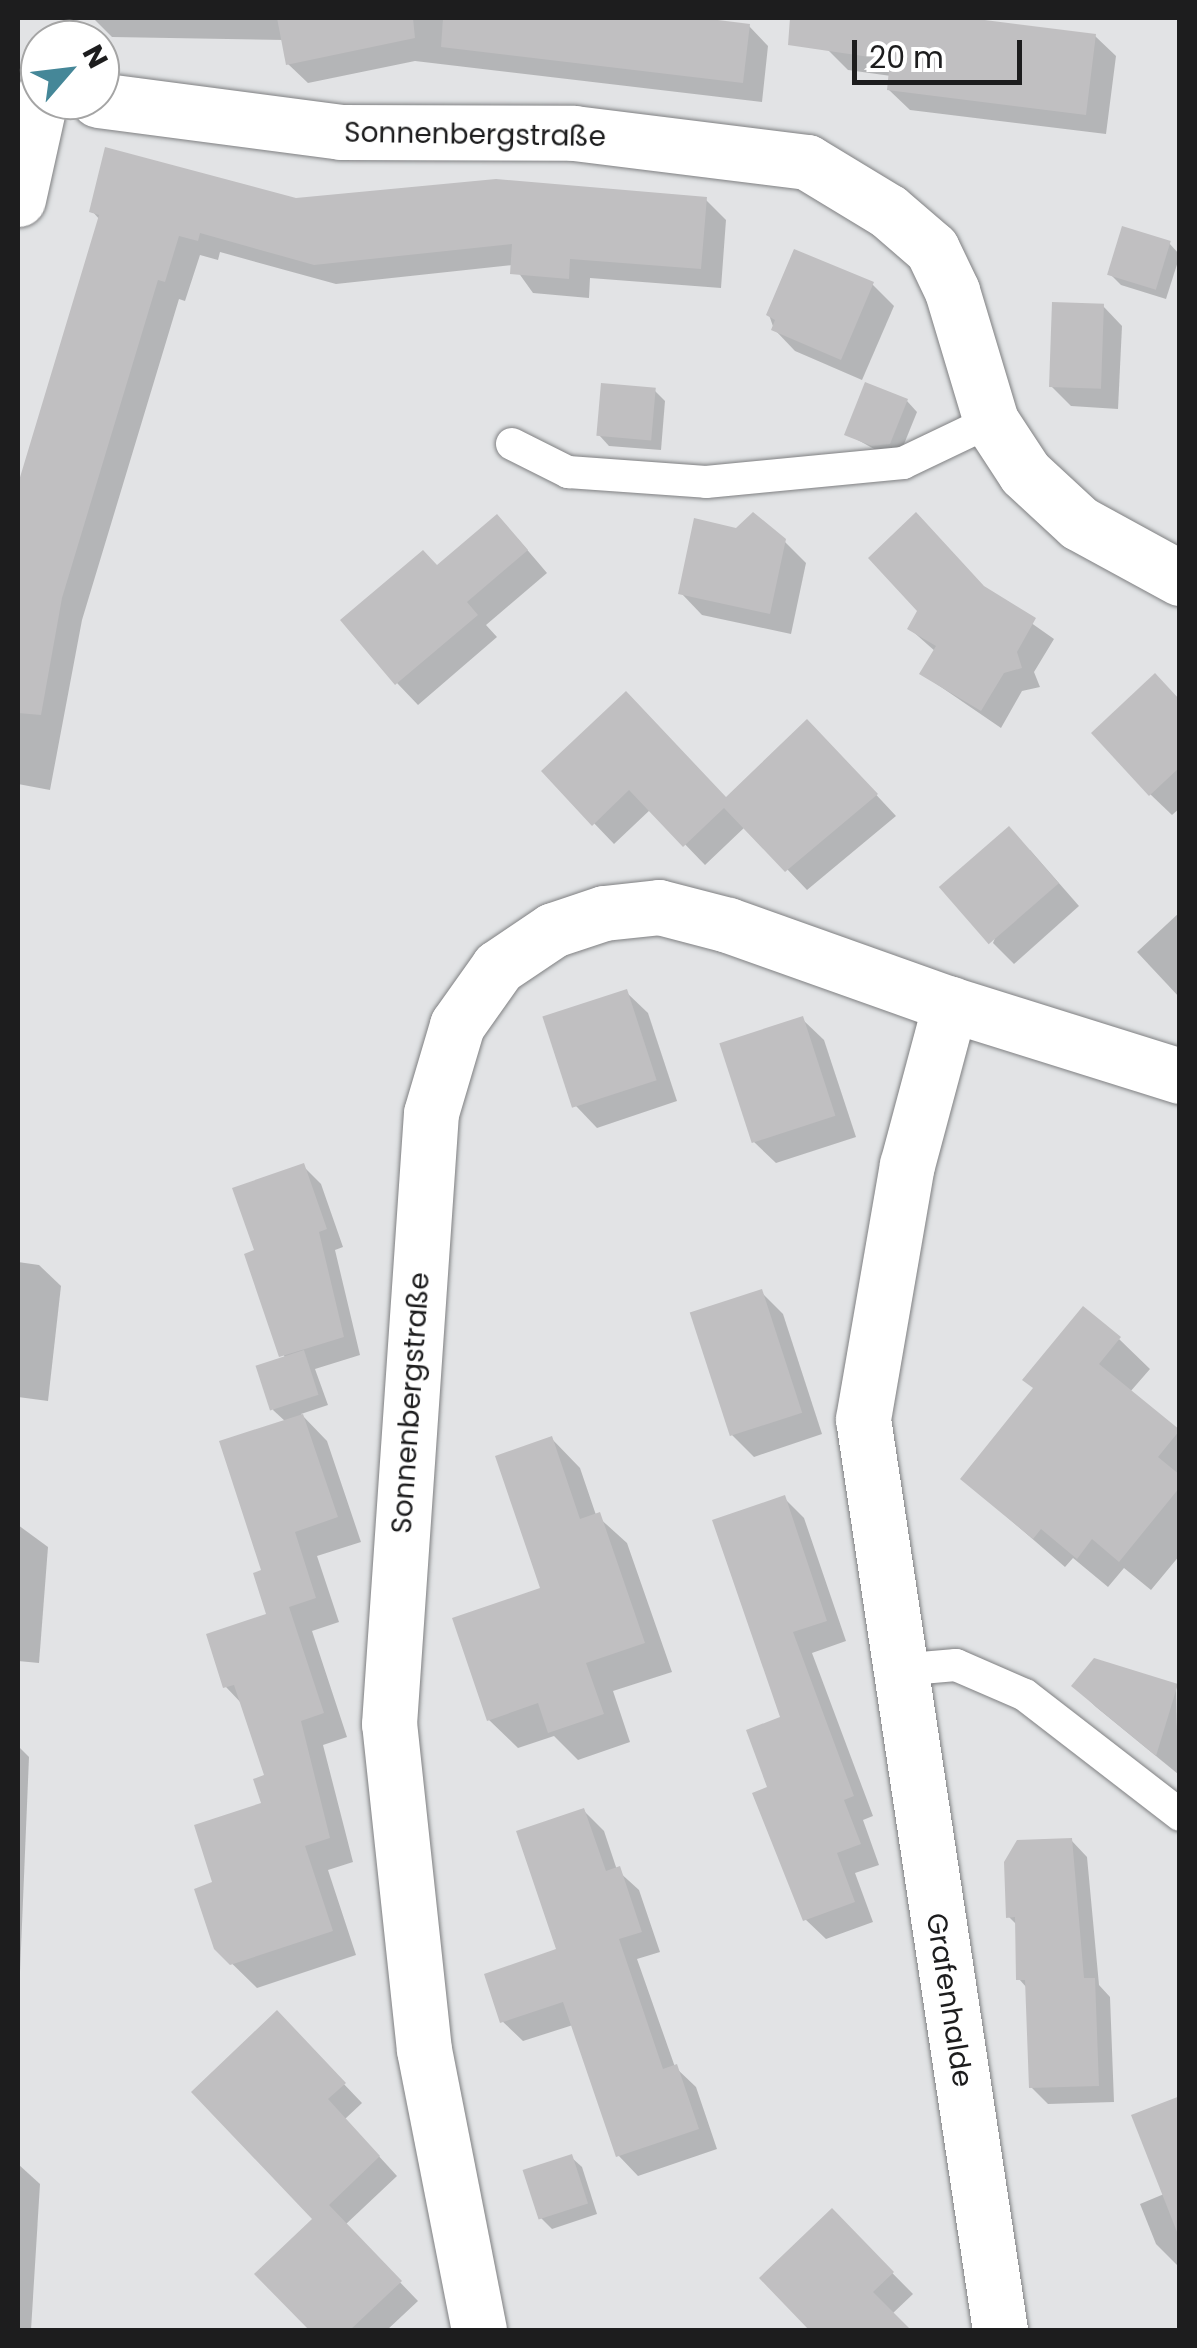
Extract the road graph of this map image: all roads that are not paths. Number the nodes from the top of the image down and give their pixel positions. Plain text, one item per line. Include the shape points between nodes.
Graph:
1 (120, 103) edge
2 (36, 120) edge
3 (18, 198) edge
4 (991, 421) junction
5 (512, 444) dead end
6 (1180, 578) edge
7 (950, 1004) junction
8 (1180, 1076) edge
9 (898, 1670) junction
10 (1180, 1815) edge
11 (478, 2330) edge
12 (1000, 2330) edge

1 - 4 street, Sonnenbergstraße via 340,132 574,133 806,162 888,211 932,249 952,291
2 - 3 street
4 - 5 lane via 903,463 706,482 568,472
4 - 6 street, Sonnenbergstraße via 1025,473 1078,524
7 - 8 street, Sonnenbergstraße
7 - 9 street via 907,1165 863,1419
7 - 11 street, Sonnenbergstraße via 659,907 604,913 553,930 498,967 457,1025 432,1113 389,1724 424,2050
9 - 10 lane via 956,1665 1025,1695
9 - 12 street, Grafenhalde

